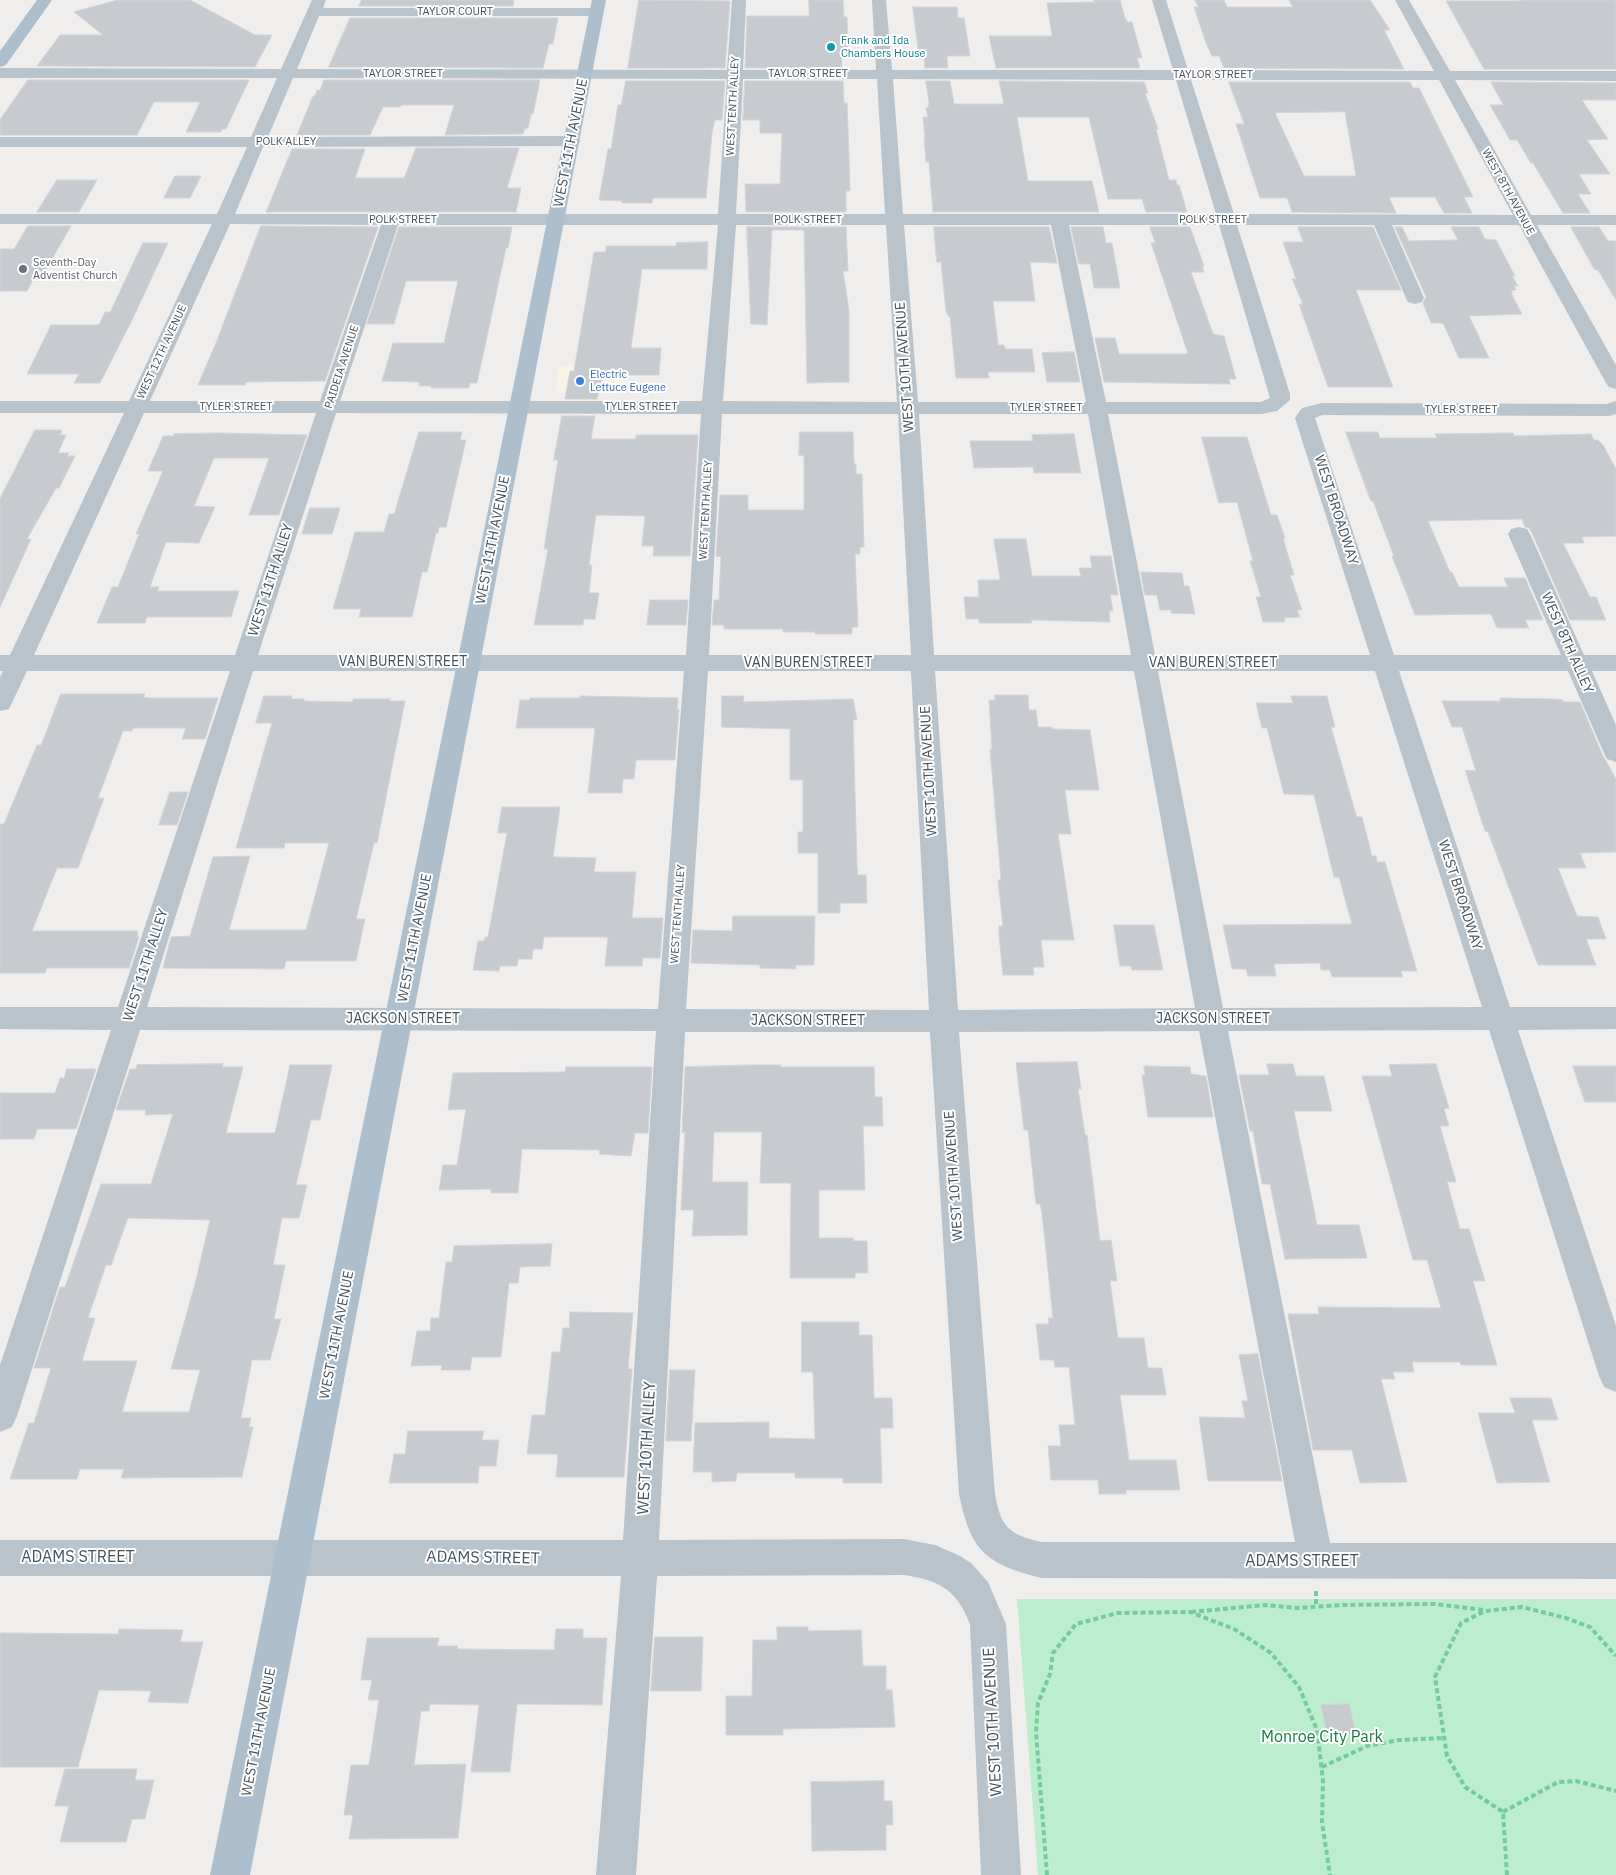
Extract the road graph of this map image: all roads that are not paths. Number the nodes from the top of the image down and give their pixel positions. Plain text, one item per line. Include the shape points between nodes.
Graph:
1 (45, 0) edge
2 (740, 0) edge
3 (879, 0) edge
4 (1159, 0) edge
5 (1402, 0) edge
6 (317, 6) edge
7 (460, 6) edge
8 (598, 6) edge
9 (0, 62) edge
10 (0, 74) edge
11 (286, 74) junction
12 (585, 74) junction
13 (734, 74) junction
14 (885, 75) junction
15 (1182, 75) junction
16 (1444, 75) junction
17 (1616, 76) edge
18 (572, 141) junction
19 (0, 142) edge
20 (256, 142) junction
21 (0, 220) edge
22 (390, 220) junction
23 (556, 220) junction
24 (727, 220) junction
25 (895, 220) junction
26 (1059, 220) junction
27 (1226, 220) junction
28 (1380, 220) junction
29 (1524, 220) junction
30 (1616, 220) edge
31 (219, 229) junction
32 (1415, 298) dead end
33 (1616, 383) edge
34 (138, 406) junction
35 (0, 407) edge
36 (329, 407) junction
37 (712, 407) junction
38 (1616, 407) edge
39 (519, 408) junction
40 (908, 408) junction
41 (1098, 408) junction
42 (1306, 414) joint
43 (292, 515) joint
44 (1519, 534) dead end
45 (244, 662) junction
46 (469, 662) junction
47 (923, 662) junction
48 (9, 663) edge
49 (697, 663) junction
50 (1145, 663) junction
51 (1385, 663) junction
52 (1576, 663) junction
53 (1616, 663) edge
54 (0, 702) edge
55 (1616, 752) edge
56 (0, 1018) edge
57 (129, 1018) junction
58 (1500, 1018) junction
59 (1616, 1018) edge
60 (399, 1019) junction
61 (1211, 1019) junction
62 (671, 1020) junction
63 (944, 1021) junction
64 (1616, 1376) edge
65 (0, 1416) edge
66 (992, 1540) joint
67 (293, 1556) junction
68 (0, 1558) edge
69 (640, 1559) junction
70 (1316, 1560) junction
71 (1616, 1561) edge
72 (961, 1578) joint
73 (230, 1875) edge
74 (616, 1875) edge
75 (1001, 1875) edge

1 - 9 main road
2 - 13 street, WEST TENTH ALLEY
3 - 14 street, WEST 10TH AVENUE
4 - 15 street
5 - 16 street, WEST 8TH AVENUE
6 - 7 street, TAYLOR COURT
6 - 11 street, WEST 12TH AVENUE
7 - 8 street, TAYLOR COURT
8 - 12 main road, WEST 11TH AVENUE
10 - 11 street, TAYLOR STREET
11 - 12 street, TAYLOR STREET
11 - 20 street, WEST 12TH AVENUE
12 - 13 street, TAYLOR STREET
12 - 18 main road, WEST 11TH AVENUE
13 - 14 street, TAYLOR STREET
13 - 24 street, WEST TENTH ALLEY
14 - 15 street, TAYLOR STREET
14 - 25 street, WEST 10TH AVENUE
15 - 16 street, TAYLOR STREET
15 - 27 street
16 - 17 street, TAYLOR STREET
16 - 29 street, WEST 8TH AVENUE
18 - 20 street, POLK ALLEY
18 - 23 main road, WEST 11TH AVENUE
19 - 20 street, POLK ALLEY
20 - 31 street, WEST 12TH AVENUE
21 - 31 street, POLK STREET
22 - 23 street, POLK STREET
22 - 31 street, POLK STREET
22 - 36 street, PAIDEIA AVENUE
23 - 24 street, POLK STREET
23 - 39 main road, WEST 11TH AVENUE
24 - 25 street, POLK STREET
24 - 37 street, WEST TENTH ALLEY
25 - 26 street, POLK STREET
25 - 40 street, WEST 10TH AVENUE
26 - 27 street, POLK STREET
26 - 41 street
27 - 28 street, POLK STREET
27 - 41 street, TYLER STREET via 1280,400 1270,407 1261,408
28 - 29 street, POLK STREET
28 - 32 street
29 - 30 street, POLK STREET
29 - 33 street, WEST 8TH AVENUE
31 - 34 street, WEST 12TH AVENUE
34 - 35 street, TYLER STREET
34 - 36 street, TYLER STREET
34 - 48 street, WEST 12TH AVENUE
36 - 39 street, TYLER STREET
36 - 43 street, PAIDEIA AVENUE
37 - 39 street, TYLER STREET
37 - 40 street, TYLER STREET
37 - 49 street, WEST TENTH ALLEY
38 - 42 street, TYLER STREET via 1609,410 1322,410
39 - 46 main road, WEST 11TH AVENUE
40 - 41 street, TYLER STREET
40 - 47 street, WEST 10TH AVENUE
41 - 50 street
42 - 51 street, WEST BROADWAY
43 - 45 street, WEST 11TH ALLEY
44 - 52 street, WEST 8TH ALLEY
45 - 46 street, VAN BUREN STREET
45 - 48 street, VAN BUREN STREET
45 - 57 street, WEST 11TH ALLEY
46 - 49 street, VAN BUREN STREET
46 - 60 main road, WEST 11TH AVENUE
47 - 49 street, VAN BUREN STREET
47 - 50 street, VAN BUREN STREET
47 - 63 street, WEST 10TH AVENUE
48 - 54 street, WEST 12TH AVENUE
49 - 62 street, WEST TENTH ALLEY
50 - 51 street, VAN BUREN STREET
50 - 61 street
51 - 52 street, VAN BUREN STREET
51 - 58 street, WEST BROADWAY
52 - 53 street, VAN BUREN STREET
52 - 55 street, WEST 8TH ALLEY
56 - 57 street, JACKSON STREET
57 - 60 street, JACKSON STREET
57 - 65 street, WEST 11TH ALLEY
58 - 59 street, JACKSON STREET
58 - 61 street, JACKSON STREET
58 - 64 street, WEST BROADWAY
60 - 62 street, JACKSON STREET
60 - 67 main road, WEST 11TH AVENUE
61 - 63 street, JACKSON STREET
61 - 70 street
62 - 63 street, JACKSON STREET
62 - 69 street, WEST 10TH ALLEY
63 - 66 street, WEST 10TH AVENUE via 976,1494
66 - 70 street, ADAMS STREET via 1018,1555 1041,1560
67 - 68 street, ADAMS STREET
67 - 69 street, ADAMS STREET
67 - 73 main road, WEST 11TH AVENUE
69 - 72 street, ADAMS STREET via 904,1557 932,1563
69 - 74 street, WEST 10TH ALLEY
70 - 71 street, ADAMS STREET
72 - 75 street, WEST 10TH AVENUE via 974,1591 988,1624

